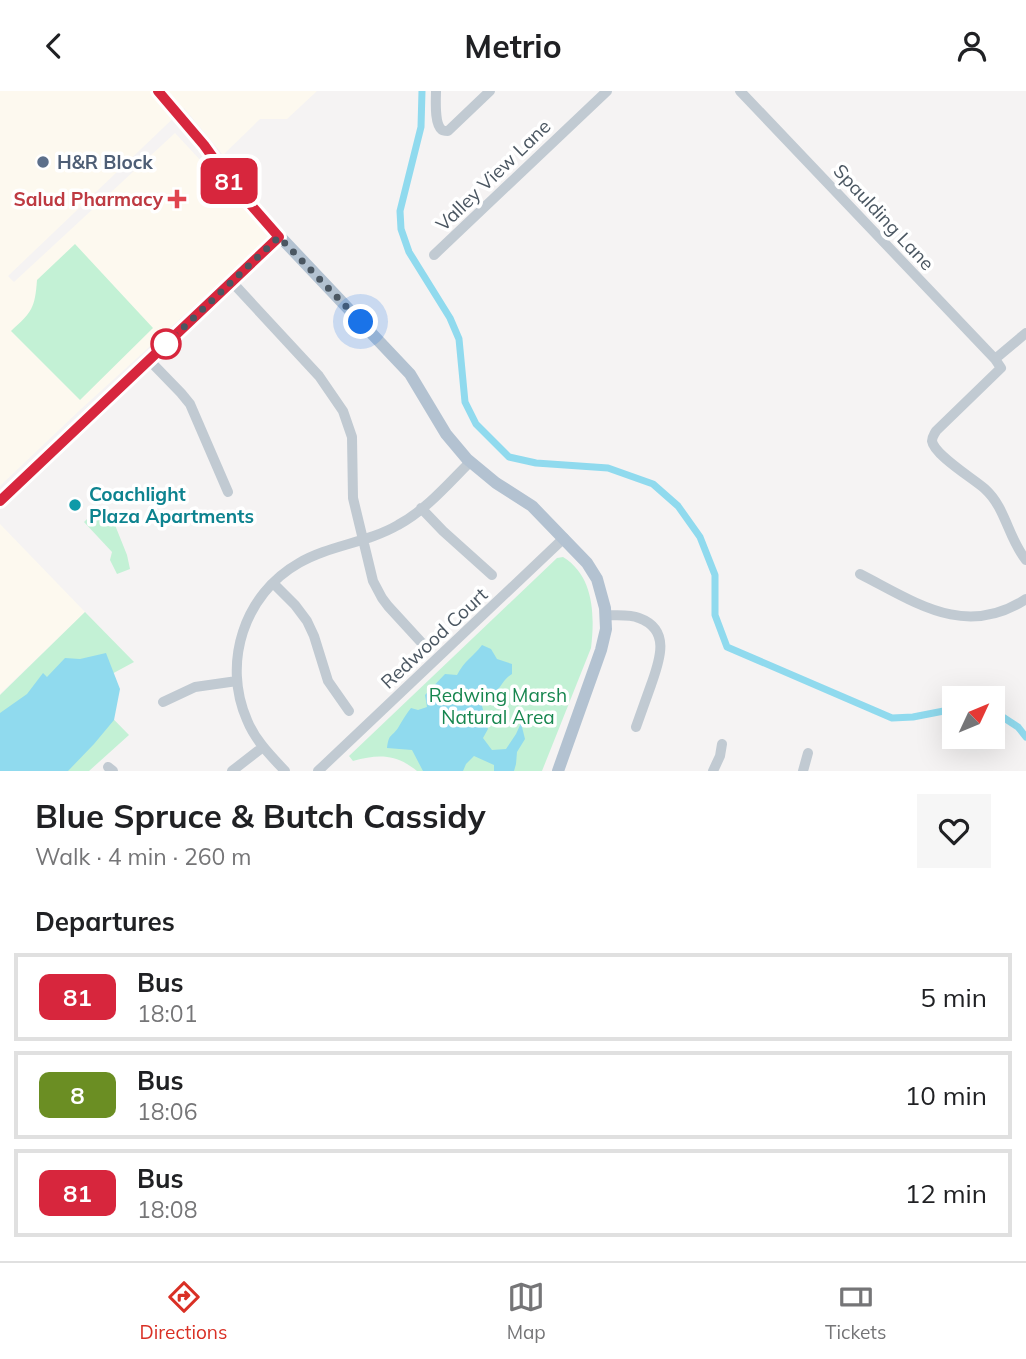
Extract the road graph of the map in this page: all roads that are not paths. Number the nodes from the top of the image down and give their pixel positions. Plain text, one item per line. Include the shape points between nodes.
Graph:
1 (158, 91) edge
2 (436, 91) edge
3 (490, 91) edge
4 (607, 91) edge
5 (740, 91) edge
6 (279, 237) junction
7 (434, 255) dead end
8 (232, 282) junction
9 (1026, 333) edge
10 (149, 360) junction
11 (997, 368) junction
12 (470, 462) junction
13 (228, 492) dead end
14 (0, 501) edge
15 (421, 508) junction
16 (564, 538) junction
17 (363, 540) junction
18 (1026, 559) edge
19 (860, 574) dead end
20 (492, 575) dead end
21 (273, 583) junction
22 (1026, 599) edge
23 (606, 615) junction
24 (421, 642) dead end
25 (237, 681) junction
26 (163, 702) dead end
27 (349, 711) dead end
28 (636, 727) dead end
29 (722, 744) dead end
30 (263, 747) junction
31 (808, 753) dead end
32 (232, 771) edge
33 (285, 771) edge
34 (318, 771) edge
35 (558, 771) edge
36 (713, 771) edge
37 (803, 771) edge

1 - 6 main road
2 - 3 street via 437,120 445,132
4 - 7 street, Valley View Lane
5 - 11 street, Spaulding Lane
6 - 8 street
6 - 12 main road via 410,374 446,434
8 - 10 street
8 - 17 street via 319,376 343,411 352,437 353,498
9 - 11 street
10 - 13 street via 190,404
10 - 14 street
11 - 18 street via 936,431 932,441 954,467 990,494
12 - 15 street
12 - 16 main road via 532,506
15 - 17 street via 397,526
15 - 20 street
16 - 23 main road via 593,572
16 - 34 street, Redwood Court
17 - 21 street via 309,557
17 - 24 street via 377,590
19 - 22 street via 926,608 957,617 994,614
21 - 25 street via 244,628
21 - 27 street via 307,621 328,681
23 - 28 street via 640,619 659,638 660,659
23 - 35 main road via 601,650
25 - 26 street via 195,687
25 - 30 street via 247,722
29 - 36 street
30 - 32 street
30 - 33 street
31 - 37 street

